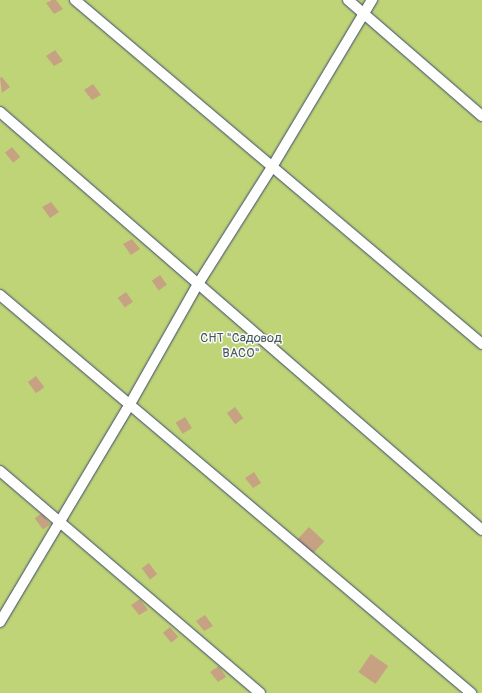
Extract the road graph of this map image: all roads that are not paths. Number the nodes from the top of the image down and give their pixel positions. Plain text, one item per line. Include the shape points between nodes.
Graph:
1 (76, 0) edge
2 (348, 0) edge
3 (372, 0) edge
4 (364, 14) junction
5 (0, 112) edge
6 (482, 116) edge
7 (272, 167) junction
8 (198, 284) junction
9 (0, 295) edge
10 (482, 344) edge
11 (130, 404) junction
12 (0, 471) edge
13 (60, 522) junction
14 (482, 530) edge
15 (0, 622) edge
16 (260, 693) edge
17 (471, 693) edge

1 - 7 lane
2 - 4 lane
3 - 4 lane
4 - 6 lane
4 - 7 lane
5 - 8 lane
7 - 8 lane
7 - 10 lane
8 - 11 lane
8 - 14 lane
9 - 11 lane
11 - 13 lane
11 - 17 lane
12 - 13 lane
13 - 15 lane
13 - 16 lane

